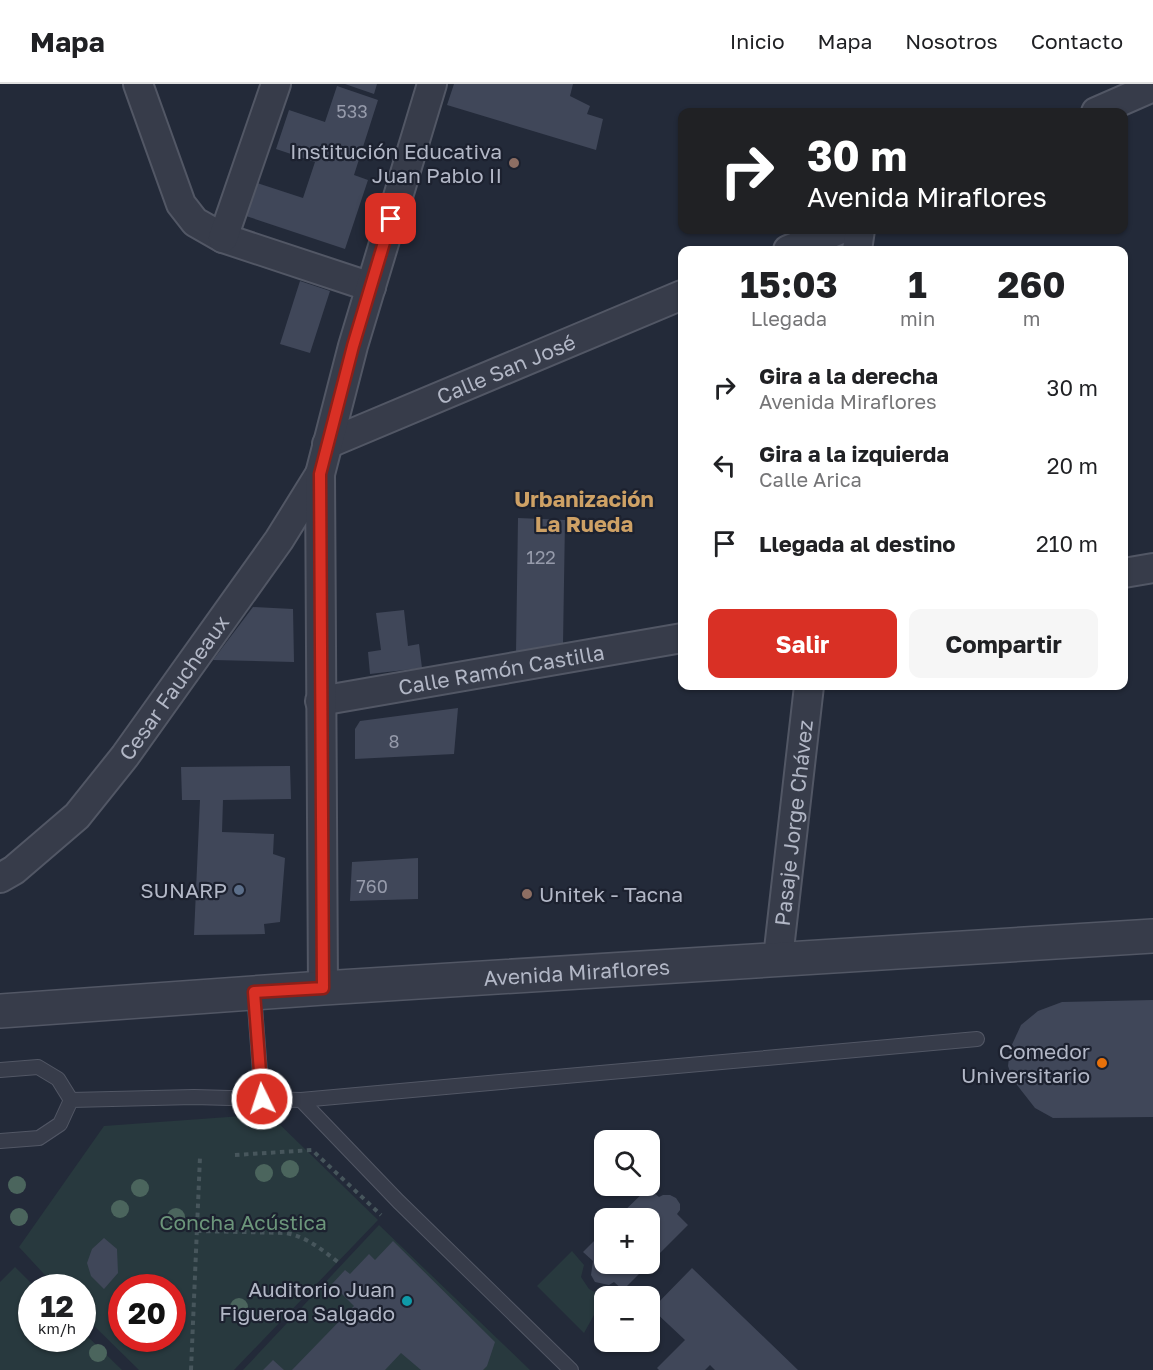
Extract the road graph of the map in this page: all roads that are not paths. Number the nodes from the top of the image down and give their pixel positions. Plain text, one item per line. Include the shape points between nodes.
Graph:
1 (138, 84) edge
2 (276, 84) edge
3 (432, 84) edge
4 (1153, 87) edge
5 (1105, 108) edge
6 (829, 234) edge
7 (223, 238) junction
8 (798, 246) edge
9 (370, 287) junction
10 (678, 297) edge
11 (327, 444) junction
12 (320, 474) junction
13 (1153, 568) edge
14 (1128, 572) edge
15 (678, 639) edge
16 (809, 690) edge
17 (320, 701) junction
18 (0, 878) edge
19 (1153, 936) edge
20 (778, 958) junction
21 (323, 988) junction
22 (254, 992) junction
23 (0, 1011) edge
24 (977, 1040) dead end
25 (0, 1070) edge
26 (262, 1099) junction
27 (71, 1100) junction
28 (301, 1100) junction
29 (0, 1141) edge
30 (571, 1370) edge

1 - 7 street via 181,204 195,222
2 - 7 street
3 - 9 street
4 - 5 street
6 - 8 street
7 - 9 street
9 - 11 street
10 - 11 street, Calle San José
11 - 12 street
12 - 17 street
12 - 18 street, Cesar Faucheaux via 279,540 125,756 77,816
13 - 14 street
15 - 17 street, Calle Ramón Castilla
16 - 20 street, Pasaje Jorge Chávez
17 - 21 street
19 - 20 street, Avenida Miraflores
20 - 21 street, Avenida Miraflores
21 - 22 street, Avenida Miraflores
22 - 23 street, Avenida Miraflores
22 - 26 lane
24 - 28 lane
25 - 27 lane via 38,1067 58,1079
26 - 27 lane
26 - 28 lane
27 - 29 lane via 60,1124 39,1138
28 - 30 lane

